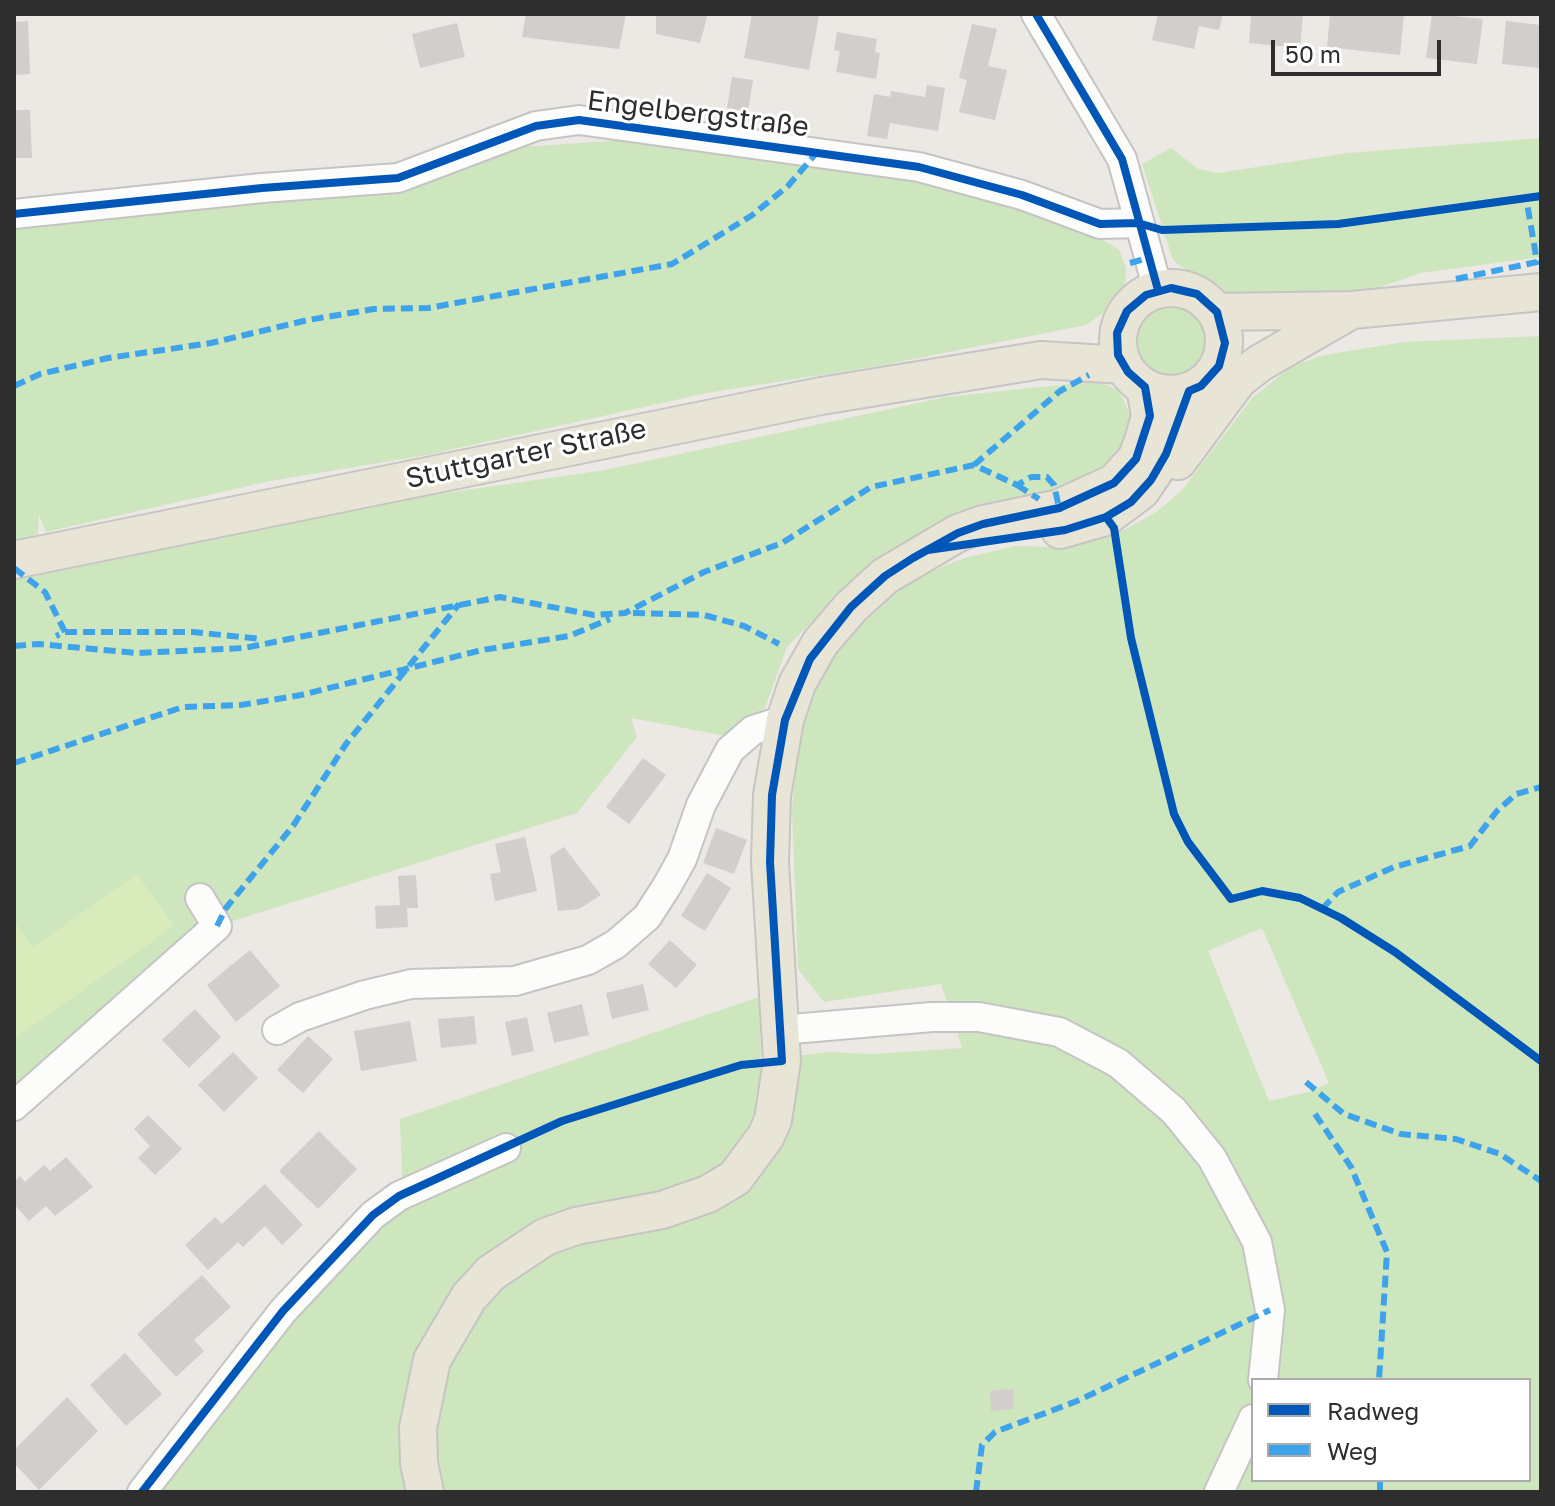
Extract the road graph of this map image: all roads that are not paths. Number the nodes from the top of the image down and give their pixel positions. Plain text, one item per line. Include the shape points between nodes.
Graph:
1 (1036, 14) edge
2 (14, 214) edge
3 (1138, 223) junction
4 (1158, 290) junction
5 (1541, 292) edge
6 (1352, 310) junction
7 (1217, 312) junction
8 (1121, 323) junction
9 (1223, 355) junction
10 (1041, 360) junction
11 (1134, 376) junction
12 (1189, 391) junction
13 (1151, 480) junction
14 (928, 550) junction
15 (14, 560) edge
16 (785, 720) junction
17 (200, 898) dead end
18 (277, 1030) dead end
19 (780, 1030) junction
20 (14, 1106) edge
21 (506, 1148) dead end
22 (1263, 1378) edge
23 (1251, 1423) edge
24 (142, 1492) edge
25 (425, 1492) edge
26 (1219, 1492) edge

1 - 3 street via 1122,159
2 - 3 street, Engelbergstraße via 389,179 536,126 579,120 919,167 1022,195 1100,224
3 - 4 street
4 - 7 main road via 1184,289
4 - 8 main road via 1135,302
5 - 6 main road
6 - 7 main road
6 - 9 main road via 1234,346
6 - 13 main road via 1238,380 1184,456
7 - 9 main road via 1225,333
8 - 10 main road, Stuttgarter Straße
8 - 11 main road via 1116,344
9 - 12 main road via 1211,377
10 - 11 main road, Stuttgarter Straße
10 - 15 main road, Stuttgarter Straße via 668,425
11 - 12 main road via 1174,394
11 - 14 main road via 1150,416 1136,459 1114,483 1059,508 983,524
12 - 13 main road
13 - 14 main road via 1131,502 1106,517 1065,530
14 - 16 main road via 885,576 835,624 810,659
16 - 18 street via 753,730 730,750 667,886 647,917 616,944 588,960 515,981 411,984 365,995
16 - 19 main road via 772,795 770,862
17 - 20 street via 217,926
19 - 22 street via 979,1017 1059,1032 1118,1063 1174,1111 1212,1158 1257,1242 1270,1310
19 - 25 main road via 782,1061 773,1120 758,1151 735,1178 662,1210 545,1237 499,1266 469,1297 432,1360 424,1393 418,1428
21 - 24 street via 399,1196 373,1215 283,1311
23 - 26 street

